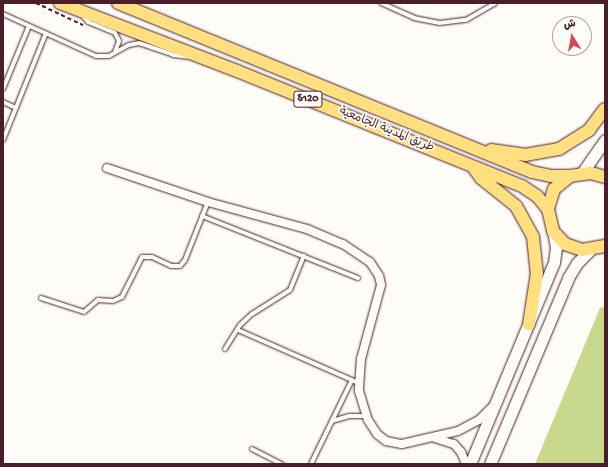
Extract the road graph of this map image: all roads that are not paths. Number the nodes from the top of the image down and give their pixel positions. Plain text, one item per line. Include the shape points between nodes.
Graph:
1 (60, 3) edge
2 (118, 3) edge
3 (381, 3) edge
4 (496, 3) edge
5 (387, 4) edge
6 (79, 10) junction
7 (3, 14) edge
8 (29, 26) junction
9 (46, 33) junction
10 (115, 53) junction
11 (196, 55) junction
12 (3, 89) edge
13 (3, 102) edge
14 (16, 108) junction
15 (605, 109) edge
16 (3, 140) edge
17 (605, 140) edge
18 (483, 151) junction
19 (473, 166) junction
20 (107, 168) dead end
21 (582, 173) junction
22 (570, 176) junction
23 (605, 177) edge
24 (208, 202) junction
25 (548, 209) junction
26 (202, 216) junction
27 (553, 232) junction
28 (605, 246) edge
29 (590, 250) junction
30 (304, 256) junction
31 (358, 278) dead end
32 (41, 298) dead end
33 (529, 324) junction
34 (238, 330) junction
35 (225, 349) dead end
36 (355, 382) junction
37 (497, 401) junction
38 (367, 416) junction
39 (332, 421) junction
40 (434, 438) junction
41 (252, 449) dead end
42 (282, 464) edge
43 (311, 464) edge
44 (466, 464) edge
45 (470, 464) edge
46 (490, 464) edge

1 - 6 main road, طريق المدينة الجامعية / S120
2 - 18 main road, طريق المدينة الجامعية / S120
3 - 5 lane
4 - 5 lane via 474,17 440,23 414,18
6 - 10 lane via 88,22 117,36
6 - 11 main road, طريق المدينة الجامعية / S120
7 - 8 lane
8 - 9 lane
8 - 12 lane
9 - 10 lane via 96,56
9 - 14 lane
10 - 11 lane via 139,43 179,57
11 - 19 main road, طريق المدينة الجامعية / S120
13 - 14 lane
14 - 16 lane
15 - 18 main road via 588,130 559,148 526,155
17 - 21 street
18 - 22 main road, طريق المدينة الجامعية / S120 via 538,174
19 - 25 main road, طريق المدينة الجامعية / S120 via 527,189
19 - 33 main road via 481,178 516,206 533,238 537,273
20 - 24 street
21 - 22 main road
21 - 23 main road
22 - 25 main road via 554,189
24 - 26 lane
24 - 36 street via 307,229 349,247 376,268 381,285 380,295
25 - 27 main road
26 - 30 lane
26 - 32 lane via 182,264 174,266 152,257 142,258 120,299 98,300 87,311 81,313
27 - 29 main road via 565,244
27 - 33 street via 556,247 554,262
28 - 29 main road
29 - 46 street via 568,278
30 - 31 lane
30 - 34 lane via 290,290 255,311
33 - 37 street
34 - 35 lane
34 - 36 lane
36 - 38 street
36 - 39 lane
37 - 40 street via 474,424
37 - 45 street
38 - 39 lane via 349,416
38 - 40 street via 377,434 391,443 402,444
39 - 43 lane
40 - 44 street via 454,444
41 - 42 lane

